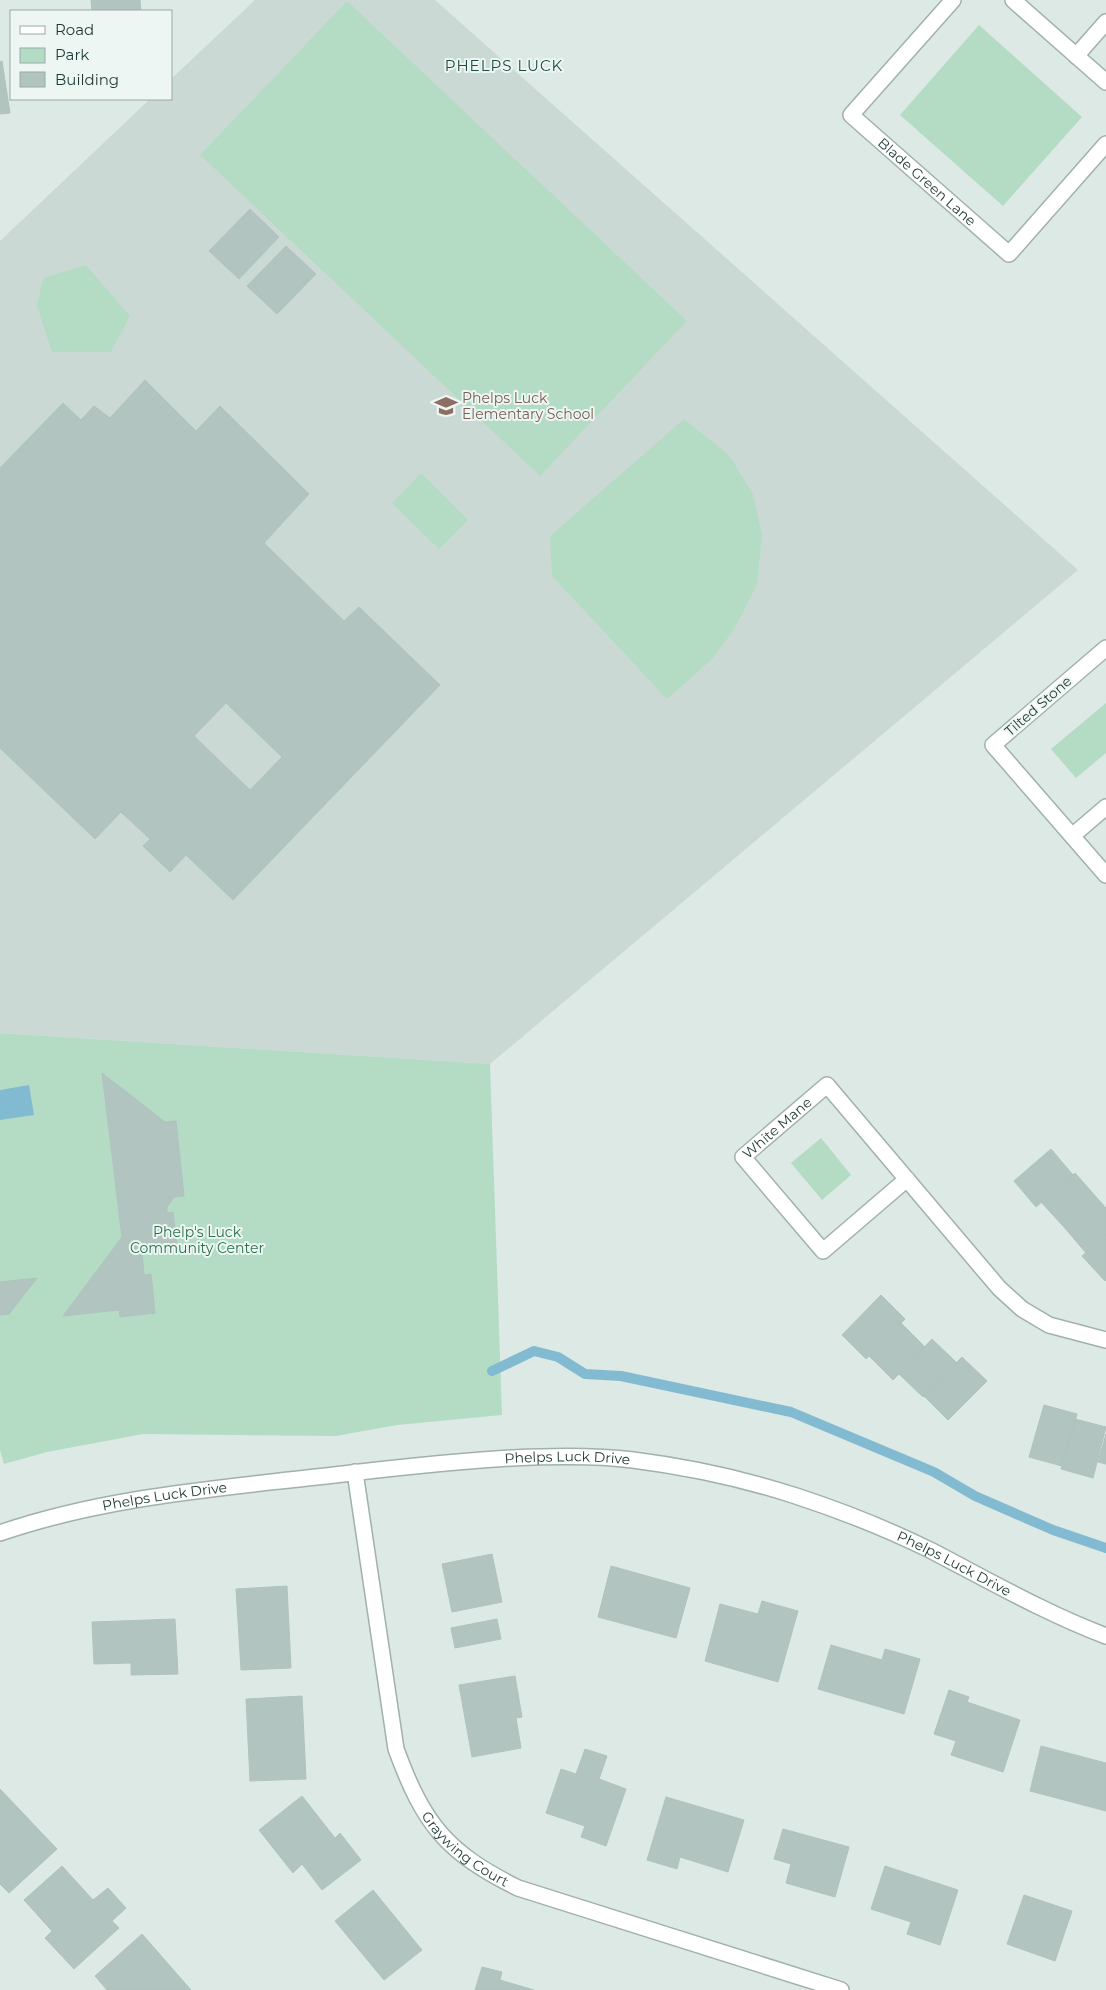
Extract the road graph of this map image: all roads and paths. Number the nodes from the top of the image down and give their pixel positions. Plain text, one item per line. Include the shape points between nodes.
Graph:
1 (953, 0) edge
2 (1013, 0) edge
3 (1106, 22) edge
4 (1076, 56) junction
5 (1106, 82) edge
6 (1106, 144) edge
7 (1106, 648) edge
8 (1106, 807) edge
9 (1072, 836) junction
10 (1106, 875) edge
11 (908, 1178) junction
12 (1106, 1340) edge
13 (355, 1472) junction
14 (0, 1533) edge
15 (1106, 1636) edge
16 (841, 1990) edge

1 - 6 street, Blade Green Lane via 850,115 1009,254
2 - 4 street
3 - 4 street
4 - 5 street
7 - 9 street, Tilted Stone via 993,745
8 - 9 street
9 - 10 street, Tilted Stone
11 - 11 street, White Mane via 823,1251 743,1157 827,1085
11 - 12 street, White Mane via 999,1288 1022,1309 1049,1325
13 - 14 street, Phelps Luck Drive via 98,1506
13 - 15 street, Phelps Luck Drive via 556,1456 631,1460 704,1472 795,1496 866,1521 1022,1599
13 - 16 street, Graywing Court via 396,1750 411,1789 432,1825 457,1852 482,1870 518,1888

